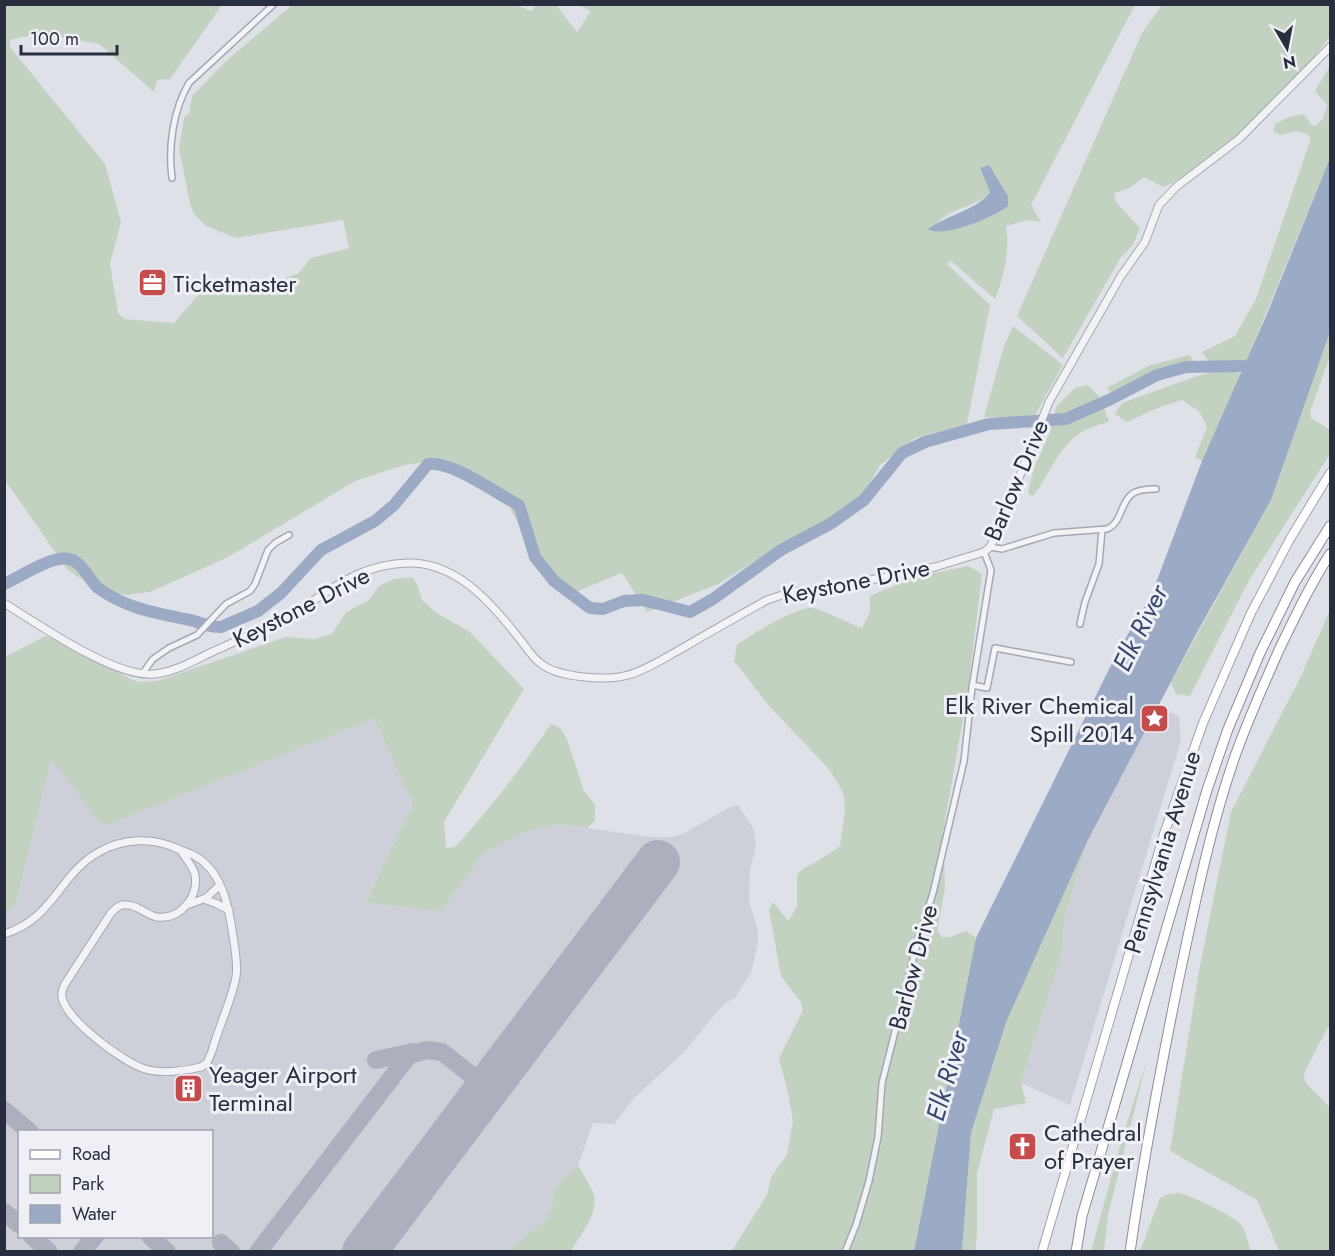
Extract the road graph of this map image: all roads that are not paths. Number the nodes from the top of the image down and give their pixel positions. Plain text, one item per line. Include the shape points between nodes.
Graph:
1 (274, 4) edge
2 (1330, 47) edge
3 (172, 178) dead end
4 (1330, 473) edge
5 (1156, 489) dead end
6 (1330, 526) edge
7 (1102, 530) junction
8 (289, 535) dead end
9 (987, 550) junction
10 (1330, 554) edge
11 (4, 603) edge
12 (1080, 624) dead end
13 (1071, 662) dead end
14 (142, 674) junction
15 (972, 685) junction
16 (182, 851) junction
17 (220, 885) junction
18 (203, 899) junction
19 (187, 906) junction
20 (229, 910) junction
21 (4, 934) edge
22 (1140, 1179) junction
23 (1082, 1216) junction
24 (845, 1251) edge
25 (1042, 1251) edge
26 (1068, 1251) edge
27 (1076, 1251) edge
28 (1126, 1251) edge
29 (1130, 1251) edge

1 - 3 street via 189,84 180,99
2 - 9 street, Barlow Drive via 1239,139 1163,200 1145,242 1115,285 1046,408
4 - 25 main road, Pennsylvania Avenue via 1251,613 1203,723 1164,834
5 - 7 street via 1130,495 1115,525
6 - 23 highway via 1295,582 1228,729
7 - 9 street, Keystone Drive via 1054,533
7 - 12 street via 1099,564
8 - 14 street via 268,550 253,588 226,604 193,638 158,655
9 - 14 street, Keystone Drive via 922,569 783,593 650,666 611,678 546,667 470,585 436,567 402,563 354,575 281,621 176,669
9 - 15 street, Barlow Drive via 991,570
10 - 22 highway via 1293,621 1234,759 1198,884
11 - 14 street, Keystone Drive via 106,662
13 - 15 street via 994,648 987,688
15 - 24 street, Barlow Drive via 964,761 882,1083 878,1137 868,1181
16 - 17 street via 198,858
16 - 19 street via 195,877
16 - 21 street via 149,841 104,849 78,868 41,914
17 - 18 street
17 - 20 street
18 - 19 street
18 - 20 street
19 - 20 street via 162,917 129,905 118,907 62,991 66,1006 102,1044 148,1070 194,1068 208,1060 236,977
22 - 28 highway
22 - 29 highway
23 - 26 highway
23 - 27 highway

